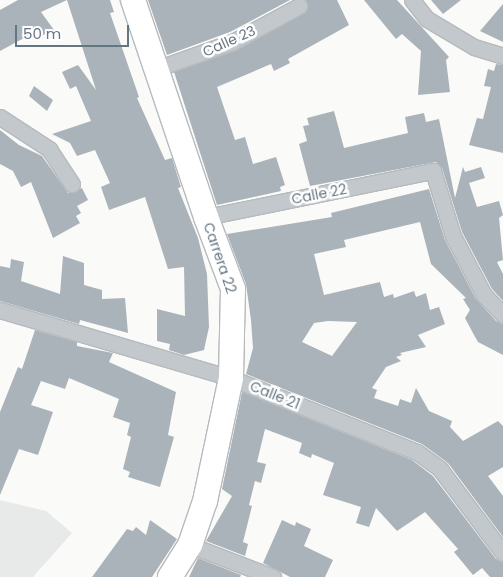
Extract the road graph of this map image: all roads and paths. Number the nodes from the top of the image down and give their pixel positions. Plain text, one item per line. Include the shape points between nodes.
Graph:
1 (133, 0) edge
2 (412, 0) edge
3 (299, 6) dead end
4 (503, 56) edge
5 (156, 69) junction
6 (0, 117) edge
7 (72, 184) dead end
8 (206, 217) junction
9 (0, 310) edge
10 (503, 315) edge
11 (231, 378) junction
12 (190, 545) junction
13 (503, 553) edge
14 (170, 577) edge
15 (273, 577) edge

1 - 5 main road, Carrera 22
2 - 4 street via 428,19 474,48
3 - 5 street, Calle 23 via 234,41
5 - 8 main road, Carrera 22
6 - 7 street via 49,149
8 - 10 street, Calle 22 via 433,171 453,236 484,295
8 - 11 main road, Carrera 22 via 233,289
9 - 11 street, Calle 21
11 - 12 main road, Carrera 22 via 205,501
11 - 13 street, Calle 21 via 417,452 440,469
12 - 14 main road, Carrera 22
12 - 15 street

